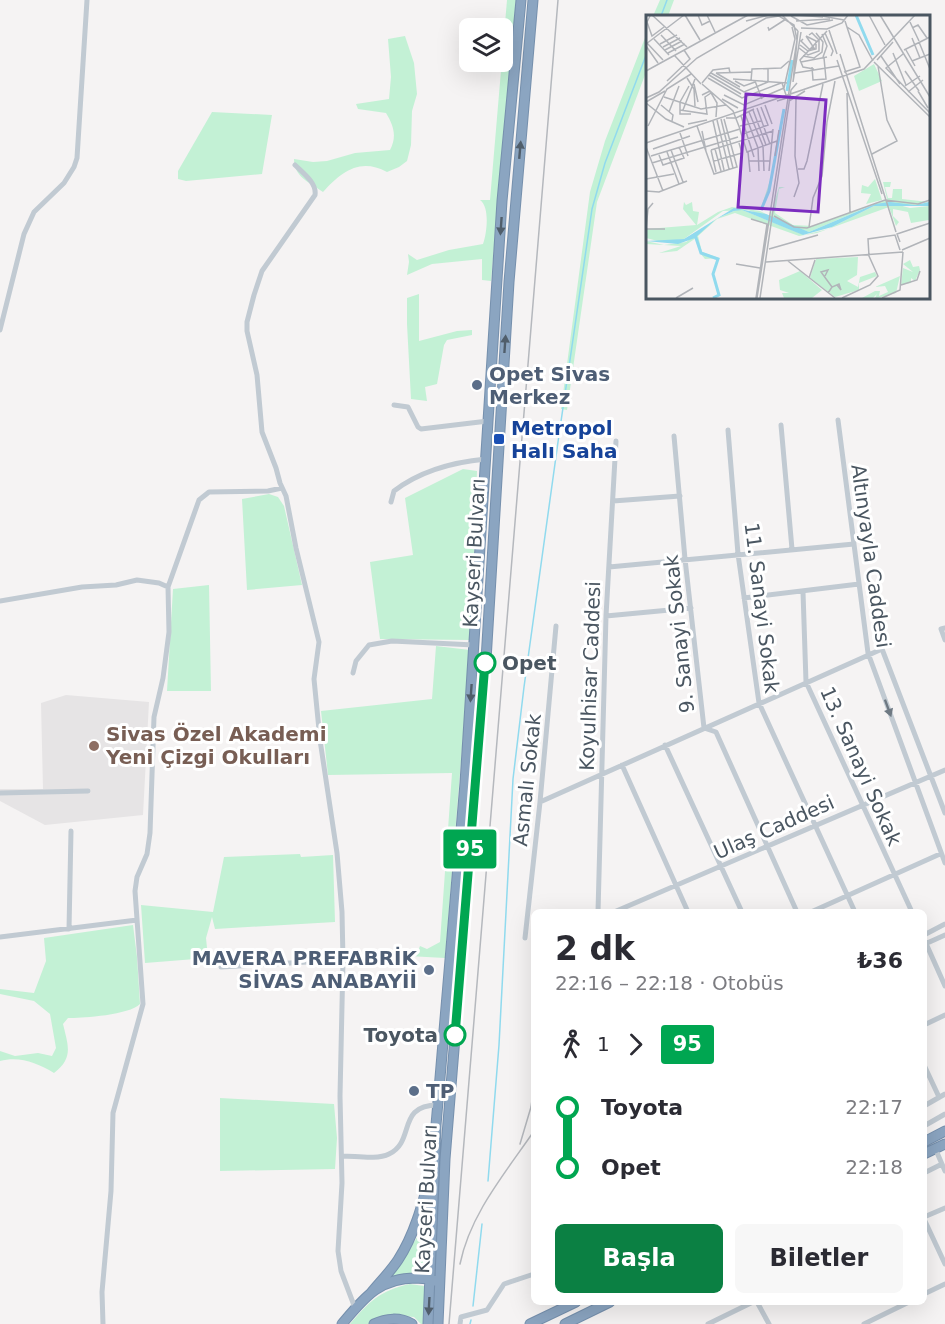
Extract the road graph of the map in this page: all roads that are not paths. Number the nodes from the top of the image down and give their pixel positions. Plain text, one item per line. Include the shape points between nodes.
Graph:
1 (87, 0) edge
2 (521, 0) edge
3 (532, 0) edge
4 (295, 165) dead end
5 (0, 330) edge
6 (394, 405) dead end
7 (838, 420) dead end
8 (488, 421) junction
9 (781, 425) dead end
10 (728, 430) dead end
11 (675, 436) dead end
12 (616, 441) dead end
13 (486, 459) junction
14 (282, 488) junction
15 (680, 496) junction
16 (613, 501) junction
17 (391, 502) dead end
18 (854, 544) junction
19 (792, 549) junction
20 (738, 554) junction
21 (685, 559) junction
22 (609, 567) junction
23 (859, 584) junction
24 (168, 587) junction
25 (803, 592) junction
26 (744, 598) junction
27 (0, 601) edge
28 (691, 608) junction
29 (606, 616) junction
30 (556, 626) dead end
31 (943, 628) edge
32 (945, 640) edge
33 (474, 645) junction
34 (868, 653) junction
35 (352, 674) dead end
36 (806, 682) junction
37 (759, 703) junction
38 (704, 728) junction
39 (666, 746) junction
40 (622, 765) junction
41 (945, 770) edge
42 (601, 775) junction
43 (931, 775) junction
44 (915, 783) junction
45 (88, 791) dead end
46 (0, 793) edge
47 (540, 802) junction
48 (862, 805) junction
49 (945, 813) edge
50 (815, 826) junction
51 (71, 831) dead end
52 (767, 846) junction
53 (940, 854) junction
54 (945, 863) edge
55 (722, 866) junction
56 (894, 874) junction
57 (677, 887) junction
58 (847, 895) junction
59 (598, 909) edge
60 (622, 909) edge
61 (687, 909) edge
62 (741, 909) edge
63 (796, 909) edge
64 (817, 909) edge
65 (854, 909) edge
66 (911, 909) edge
67 (137, 920) junction
68 (945, 924) edge
69 (69, 929) junction
70 (945, 935) edge
71 (0, 937) edge
72 (525, 938) dead end
73 (927, 938) edge
74 (927, 940) edge
75 (927, 945) edge
76 (343, 960) junction
77 (221, 967) dead end
78 (945, 986) edge
79 (945, 1015) edge
80 (927, 1024) edge
81 (927, 1071) edge
82 (945, 1094) edge
83 (939, 1097) junction
84 (927, 1104) edge
85 (438, 1105) junction
86 (945, 1114) edge
87 (927, 1124) edge
88 (945, 1131) edge
89 (927, 1140) edge
90 (945, 1144) edge
91 (935, 1148) junction
92 (927, 1152) edge
93 (342, 1156) junction
94 (435, 1158) junction
95 (942, 1164) junction
96 (945, 1171) edge
97 (927, 1172) edge
98 (945, 1208) edge
99 (927, 1217) edge
100 (927, 1225) edge
101 (945, 1264) edge
102 (531, 1275) edge
103 (435, 1281) junction
104 (943, 1285) edge
105 (371, 1293) junction
106 (927, 1293) edge
107 (945, 1294) edge
108 (570, 1305) edge
109 (604, 1305) edge
110 (749, 1305) edge
111 (757, 1305) edge
112 (903, 1305) edge
113 (355, 1308) junction
114 (103, 1324) edge
115 (342, 1324) edge
116 (374, 1324) edge
117 (412, 1324) edge
118 (428, 1324) edge
119 (438, 1324) edge
120 (460, 1324) edge
121 (530, 1324) edge
122 (565, 1324) edge
123 (708, 1324) edge
124 (769, 1324) edge
125 (864, 1324) edge

1 - 5 street via 77,158 64,183 34,212 24,234
2 -> 8 highway, Kayseri Bulvarı via 502,201
103 -> 3 highway, Kayseri Bulvarı via 483,693 509,282
4 - 14 street via 314,185 315,195 262,271 247,322 262,432
6 - 8 street via 408,407 421,429
7 - 18 street, Altınyayla Caddesi
8 - 13 highway, Kayseri Bulvarı
9 - 19 street
10 - 20 street, 11. Sanayi Sokak
11 - 15 street, 9. Sanayi Sokak
12 - 16 street, Koyulhisar Caddesi
13 - 17 street via 453,463 410,480 394,491
13 - 33 highway, Kayseri Bulvarı
14 - 24 street via 204,495 191,517
14 - 76 street via 319,642 314,679 337,853
15 - 16 street
15 - 21 street, 9. Sanayi Sokak
16 - 22 street, Koyulhisar Caddesi
18 - 19 street
18 - 23 street, Altınyayla Caddesi
19 - 20 street
20 - 21 street
20 - 26 street, 11. Sanayi Sokak
21 - 22 street
21 - 28 street, 9. Sanayi Sokak
22 - 29 street, Koyulhisar Caddesi
23 - 25 street
23 - 34 street, Altınyayla Caddesi
24 - 27 street via 137,580
24 - 67 street via 169,632 154,717 150,833 147,854 136,877
25 - 26 street
25 - 36 street, 13. Sanayi Sokak
26 - 37 street, 11. Sanayi Sokak
28 - 29 street
28 - 38 street, 9. Sanayi Sokak
29 - 42 street, Koyulhisar Caddesi
30 - 47 street, Asmalı Sokak
31 - 32 street
33 - 35 street via 392,641 369,645 356,661
33 -> 85 highway, Kayseri Bulvarı
34 - 36 street
34 - 43 street, Altınyayla Caddesi via 882,649
34 -> 44 street, Altınyayla Caddesi
36 - 37 street
36 - 48 street, 13. Sanayi Sokak
37 - 38 street
37 - 50 street, 11. Sanayi Sokak
38 - 39 street
38 - 52 street, 9. Sanayi Sokak via 716,732
39 - 40 street
39 - 55 street
40 - 42 street
40 - 57 street
41 - 43 street, Ulaş Caddesi
42 - 47 street
42 - 59 street, Koyulhisar Caddesi
43 - 44 street, Ulaş Caddesi
43 - 49 street, Altınyayla Caddesi
44 - 48 street, Ulaş Caddesi
44 - 53 street, Altınyayla Caddesi
45 - 46 street
47 - 72 street, Asmalı Sokak
48 - 50 street, Ulaş Caddesi
48 - 56 street, 13. Sanayi Sokak
50 - 52 street, Ulaş Caddesi
50 - 58 street, 11. Sanayi Sokak
51 - 69 street
52 - 55 street, Ulaş Caddesi
52 - 63 street, 9. Sanayi Sokak
53 - 54 street, Altınyayla Caddesi
53 - 56 street
55 - 57 street, Ulaş Caddesi
55 - 62 street
56 - 58 street
56 - 66 street, 13. Sanayi Sokak
57 - 60 street, Ulaş Caddesi
57 - 61 street
58 - 64 street
58 - 65 street, 11. Sanayi Sokak
67 - 69 street
67 - 114 street via 143,1004 113,1113
68 - 73 street
69 - 71 street
70 - 74 street
75 - 78 street
76 - 77 street
76 - 93 street
79 - 80 street
81 - 83 street
82 - 83 street
83 - 84 street
85 - 93 street via 418,1108 412,1114 397,1148 389,1154
85 - 94 highway, Kayseri Bulvarı
86 - 87 street
88 - 89 highway
90 - 91 highway
91 - 92 highway
91 - 95 street
93 - 113 street via 338,1251
94 - 103 highway, Kayseri Bulvarı
94 - 105 highway via 406,1245
95 - 96 street
95 - 97 street
98 - 99 street
100 - 101 street
102 - 120 street via 504,1284 487,1310 461,1317
103 - 105 highway via 395,1281
103 -> 118 highway, Kayseri Bulvarı
103 - 119 highway, Kayseri Bulvarı
104 - 106 street
104 - 107 street
105 - 113 highway
108 - 121 highway
109 - 122 highway
110 - 123 street
111 - 124 street
112 - 125 street
113 - 115 highway
116 - 117 highway via 397,1319

